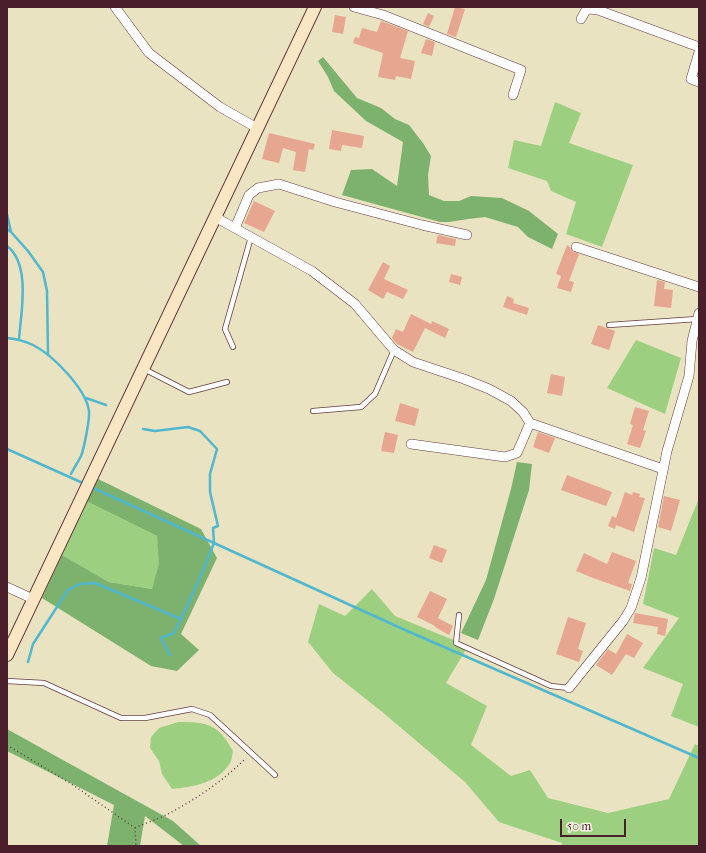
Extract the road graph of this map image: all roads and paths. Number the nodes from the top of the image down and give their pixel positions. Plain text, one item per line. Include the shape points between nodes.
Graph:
1 (115, 7) edge
2 (315, 7) edge
3 (354, 7) edge
4 (581, 18) dead end
5 (699, 47) edge
6 (699, 52) edge
7 (699, 82) edge
8 (514, 95) dead end
9 (257, 128) junction
10 (215, 216) junction
11 (235, 228) junction
12 (467, 235) dead end
13 (251, 237) junction
14 (576, 247) dead end
15 (699, 287) edge
16 (698, 316) edge
17 (609, 325) dead end
18 (233, 347) dead end
19 (394, 350) junction
20 (695, 357) edge
21 (143, 368) junction
22 (227, 382) dead end
23 (313, 412) dead end
24 (530, 423) junction
25 (412, 444) dead end
26 (663, 469) junction
27 (7, 588) edge
28 (33, 599) junction
29 (459, 615) dead end
30 (7, 655) edge
31 (7, 681) edge
32 (569, 688) joint
33 (7, 745) edge
34 (252, 754) junction
35 (275, 775) dead end
36 (135, 828) junction
37 (136, 846) edge

1 - 9 street via 149,53 220,107
2 - 9 street
3 - 8 street via 383,15 521,70
4 - 5 street via 586,10 598,10
6 - 7 street via 691,78
9 - 10 street
10 - 11 street
10 - 21 street
11 - 12 street via 249,195 258,188 279,184 335,202
11 - 13 street
13 - 18 lane via 225,329
13 - 19 street via 312,271 355,304
14 - 15 street
16 - 17 lane
16 - 20 street via 692,341
19 - 23 lane via 375,394 361,407
19 - 24 street via 413,362 489,389 511,401
20 - 26 street
21 - 22 lane via 189,392
21 - 28 street
24 - 25 street via 518,453 505,457
24 - 26 street
26 - 32 street via 641,578 631,608 624,621
27 - 28 street
28 - 30 street
29 - 32 lane via 456,643 551,686
31 - 34 lane via 44,683 121,718 145,718 192,709 210,715
33 - 36 path via 74,785
34 - 35 lane
34 - 36 path via 235,770 190,801 164,816
36 - 37 path

